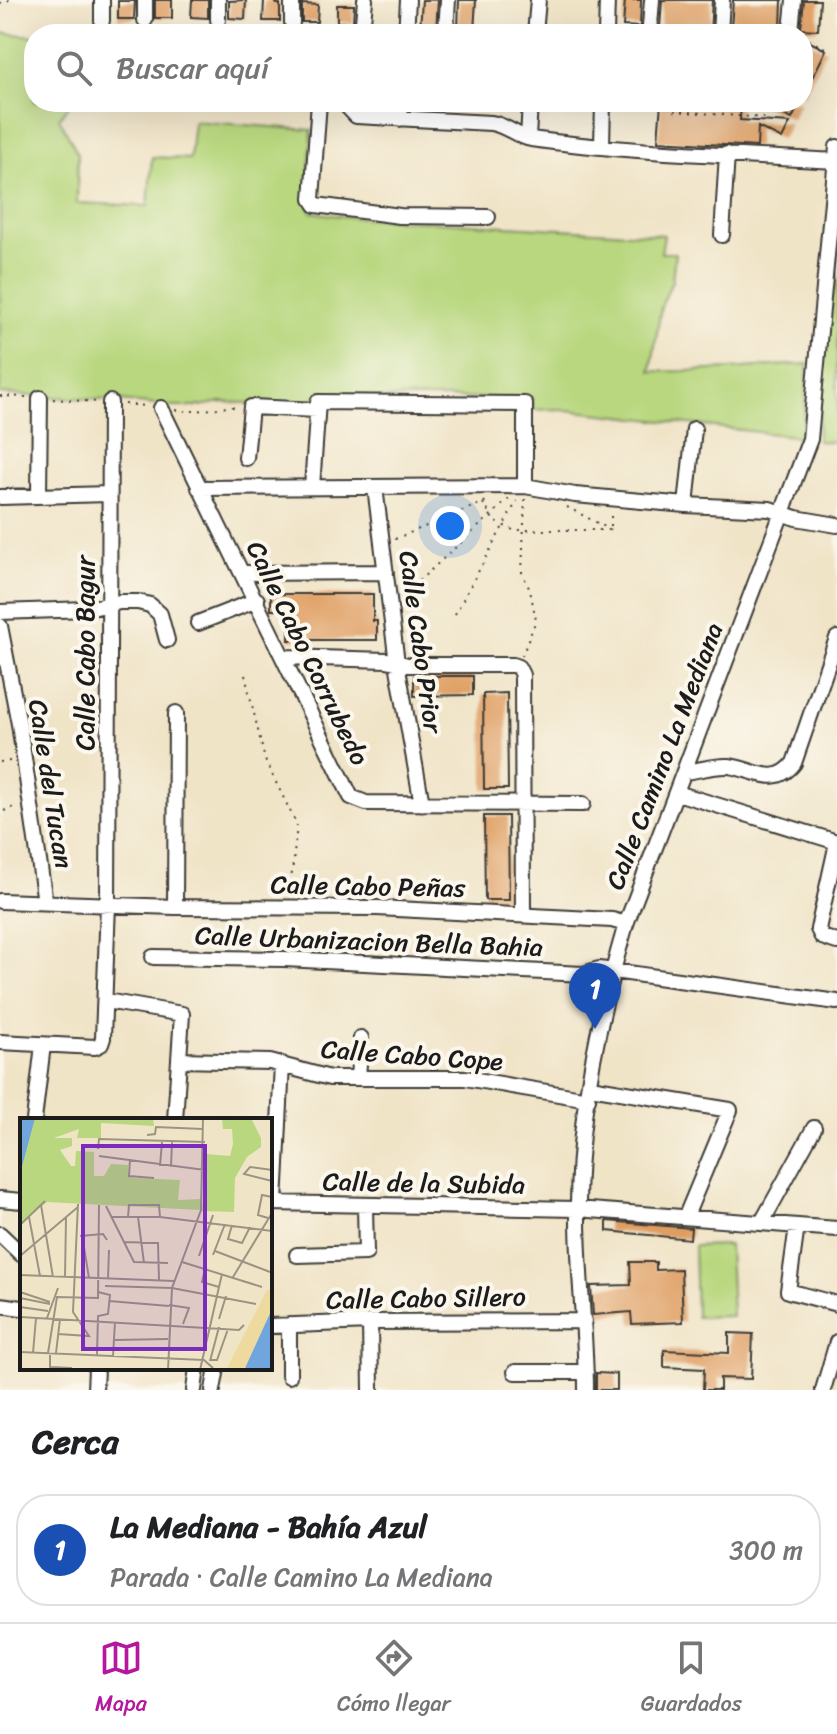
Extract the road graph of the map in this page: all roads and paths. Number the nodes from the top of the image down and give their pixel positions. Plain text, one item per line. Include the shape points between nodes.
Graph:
1 (9, 0) edge
2 (102, 0) edge
3 (145, 0) edge
4 (218, 0) edge
5 (292, 0) edge
6 (365, 0) edge
7 (408, 0) edge
8 (448, 0) edge
9 (538, 0) edge
10 (607, 0) edge
11 (652, 0) edge
12 (722, 0) edge
13 (794, 0) edge
14 (0, 3) edge
15 (145, 20) dead end
16 (218, 20) dead end
17 (102, 21) dead end
18 (363, 22) dead end
19 (292, 23) dead end
20 (407, 24) edge
21 (446, 24) edge
22 (536, 24) edge
23 (606, 24) edge
24 (650, 24) edge
25 (721, 24) edge
26 (792, 24) edge
27 (813, 42) edge
28 (825, 48) dead end
29 (318, 112) edge
30 (352, 112) edge
31 (400, 112) edge
32 (529, 112) edge
33 (603, 112) edge
34 (687, 112) edge
35 (768, 112) edge
36 (400, 119) junction
37 (528, 138) junction
38 (602, 146) junction
39 (837, 147) edge
40 (727, 154) junction
41 (836, 161) edge
42 (488, 217) dead end
43 (722, 235) dead end
44 (0, 396) edge
45 (40, 398) junction
46 (110, 402) junction
47 (318, 406) junction
48 (251, 407) junction
49 (161, 408) junction
50 (694, 429) dead end
51 (246, 458) dead end
52 (482, 486) junction
53 (525, 486) junction
54 (312, 487) junction
55 (375, 487) junction
56 (199, 488) junction
57 (109, 494) junction
58 (39, 496) junction
59 (0, 497) edge
60 (497, 497) dead end
61 (611, 498) junction
62 (483, 503) junction
63 (686, 505) junction
64 (782, 513) junction
65 (490, 515) junction
66 (837, 525) edge
67 (503, 527) junction
68 (524, 529) junction
69 (383, 544) junction
70 (386, 572) junction
71 (243, 573) junction
72 (257, 600) junction
73 (109, 604) junction
74 (391, 606) junction
75 (0, 612) edge
76 (455, 614) dead end
77 (198, 623) dead end
78 (0, 626) edge
79 (837, 638) edge
80 (167, 640) dead end
81 (285, 657) junction
82 (397, 663) junction
83 (518, 667) junction
84 (245, 675) dead end
85 (176, 713) dead end
86 (685, 772) junction
87 (677, 793) junction
88 (422, 804) junction
89 (522, 804) junction
90 (583, 804) dead end
91 (31, 805) junction
92 (0, 818) edge
93 (837, 842) edge
94 (0, 901) edge
95 (45, 902) junction
96 (108, 904) junction
97 (175, 907) junction
98 (283, 907) junction
99 (523, 914) junction
100 (626, 924) junction
101 (837, 942) edge
102 (153, 957) dead end
103 (611, 977) junction
104 (106, 1001) junction
105 (837, 1002) edge
106 (361, 1038) dead end
107 (0, 1042) edge
108 (43, 1045) junction
109 (180, 1060) junction
110 (282, 1064) junction
111 (358, 1077) junction
112 (589, 1093) junction
113 (34, 1118) edge
114 (175, 1118) edge
115 (273, 1125) edge
116 (814, 1128) dead end
117 (0, 1199) edge
118 (20, 1201) edge
119 (272, 1203) edge
120 (365, 1206) junction
121 (577, 1209) junction
122 (686, 1216) junction
123 (762, 1222) junction
124 (797, 1226) junction
125 (837, 1229) edge
126 (0, 1234) edge
127 (20, 1253) edge
128 (297, 1255) dead end
129 (837, 1304) edge
130 (0, 1305) edge
131 (20, 1308) edge
132 (584, 1321) junction
133 (370, 1322) junction
134 (289, 1325) junction
135 (272, 1326) edge
136 (837, 1342) edge
137 (96, 1370) edge
138 (197, 1370) edge
139 (217, 1370) edge
140 (515, 1372) dead end
141 (586, 1372) junction
142 (289, 1376) dead end
143 (95, 1390) edge
144 (194, 1390) edge
145 (213, 1390) edge
146 (371, 1390) edge
147 (586, 1390) edge
148 (823, 1390) edge

1 - 14 path
2 - 17 street
3 - 15 street
4 - 16 street
5 - 19 street
6 - 18 street
7 - 20 street
8 - 21 street
9 - 22 street
10 - 23 street
11 - 24 street
12 - 25 street
13 - 26 street
27 - 28 path
29 - 42 street via 312,199 316,205 400,216
30 - 36 street
31 - 36 street
32 - 37 street
33 - 38 street
34 - 35 path via 765,118
36 - 37 street via 501,125
37 - 38 street
38 - 40 street
39 - 41 street, Calle Camino La Mediana
40 - 41 street
40 - 43 street
41 - 64 street, Calle Camino La Mediana via 810,439
44 - 45 path
45 - 46 path
45 - 58 street
46 - 49 path
46 - 57 street, Calle Cabo Bagur
47 - 48 street
47 - 53 street via 525,404
47 - 54 street
48 - 49 path
48 - 51 street
49 - 56 street, Calle Cabo Corrubedo
50 - 63 street
52 - 53 street
52 - 55 street
52 - 62 path
53 - 61 street
53 - 65 path
53 - 67 path
53 - 68 path
54 - 55 street
54 - 56 street
55 - 69 street, Calle Cabo Prior
56 - 71 street, Calle Cabo Corrubedo
57 - 58 street
57 - 73 street, Calle Cabo Bagur
58 - 59 street
60 - 62 path
61 - 63 street
61 - 68 path via 611,530
62 - 65 path
62 - 69 path
63 - 64 street
64 - 66 street
64 - 86 street, Calle Camino La Mediana
65 - 67 path
65 - 74 path
67 - 68 path
67 - 76 path
68 - 83 path via 522,573 536,620
69 - 70 street, Calle Cabo Prior
70 - 71 street
70 - 74 street, Calle Cabo Prior
71 - 72 street, Calle Cabo Corrubedo
72 - 77 street
72 - 81 street, Calle Cabo Corrubedo
73 - 75 street
73 - 80 street via 150,605 160,614
73 - 96 street, Calle Cabo Bagur
74 - 82 street, Calle Cabo Prior
78 - 91 street, Calle del Tucan
79 - 86 street via 789,769 776,776 716,766
81 - 82 street
81 - 88 street, Calle Cabo Corrubedo via 351,797 366,803
82 - 83 street
82 - 88 street, Calle Cabo Prior
83 - 89 street
84 - 98 path via 265,760 297,825
85 - 97 street
86 - 87 street, Calle Camino La Mediana
87 - 93 street
87 - 100 street, Calle Camino La Mediana
88 - 89 street, Calle Cabo Corrubedo
89 - 90 street, Calle Cabo Corrubedo
89 - 99 street
91 - 92 path via 6,809
91 - 95 street, Calle del Tucan
93 - 101 street via 819,934
94 - 95 street, Calle Cabo Peñas
95 - 96 street, Calle Cabo Peñas
96 - 97 street, Calle Cabo Peñas
96 - 104 street, Calle Cabo Bagur
97 - 98 street, Calle Cabo Peñas
98 - 99 street, Calle Cabo Peñas
99 - 100 street, Calle Cabo Peñas
100 - 103 street, Calle Camino La Mediana
102 - 103 street, Calle Urbanizacion Bella Bahia via 583,974 599,969
103 - 105 street, Calle Urbanizacion Bella Bahia
103 - 112 street, Calle Camino La Mediana
104 - 108 street, Calle Cabo Bagur via 98,1046
104 - 109 street via 182,1014
106 - 111 street
107 - 108 street
108 - 113 street
109 - 110 street, Calle Cabo Cope
109 - 114 street
110 - 111 street, Calle Cabo Cope via 317,1076
110 - 115 street, Calle Cabo Cope
111 - 112 street, Calle Cabo Cope via 465,1078
112 - 121 street, Calle Camino La Mediana
112 - 122 street, Calle Cabo Cope via 730,1110
115 - 119 street, Calle Cabo Cope
116 - 123 street
117 - 118 street
119 - 120 street, Calle de la Subida
120 - 121 street, Calle de la Subida
120 - 128 street via 366,1253
121 - 122 street, Calle de la Subida
121 - 132 street, Calle Camino La Mediana
122 - 123 street, Calle de la Subida
123 - 124 street, Calle de la Subida
124 - 125 street, Calle de la Subida
124 - 129 street via 788,1291
126 - 127 street
130 - 131 street
132 - 133 street, Calle Cabo Sillero
132 - 141 street, Calle Camino La Mediana
133 - 134 street, Calle Cabo Sillero
133 - 146 street
134 - 135 street, Calle Cabo Sillero
134 - 142 street
136 - 148 street
137 - 143 street
138 - 144 street
139 - 145 street
140 - 141 street
141 - 147 street, Calle Camino La Mediana

